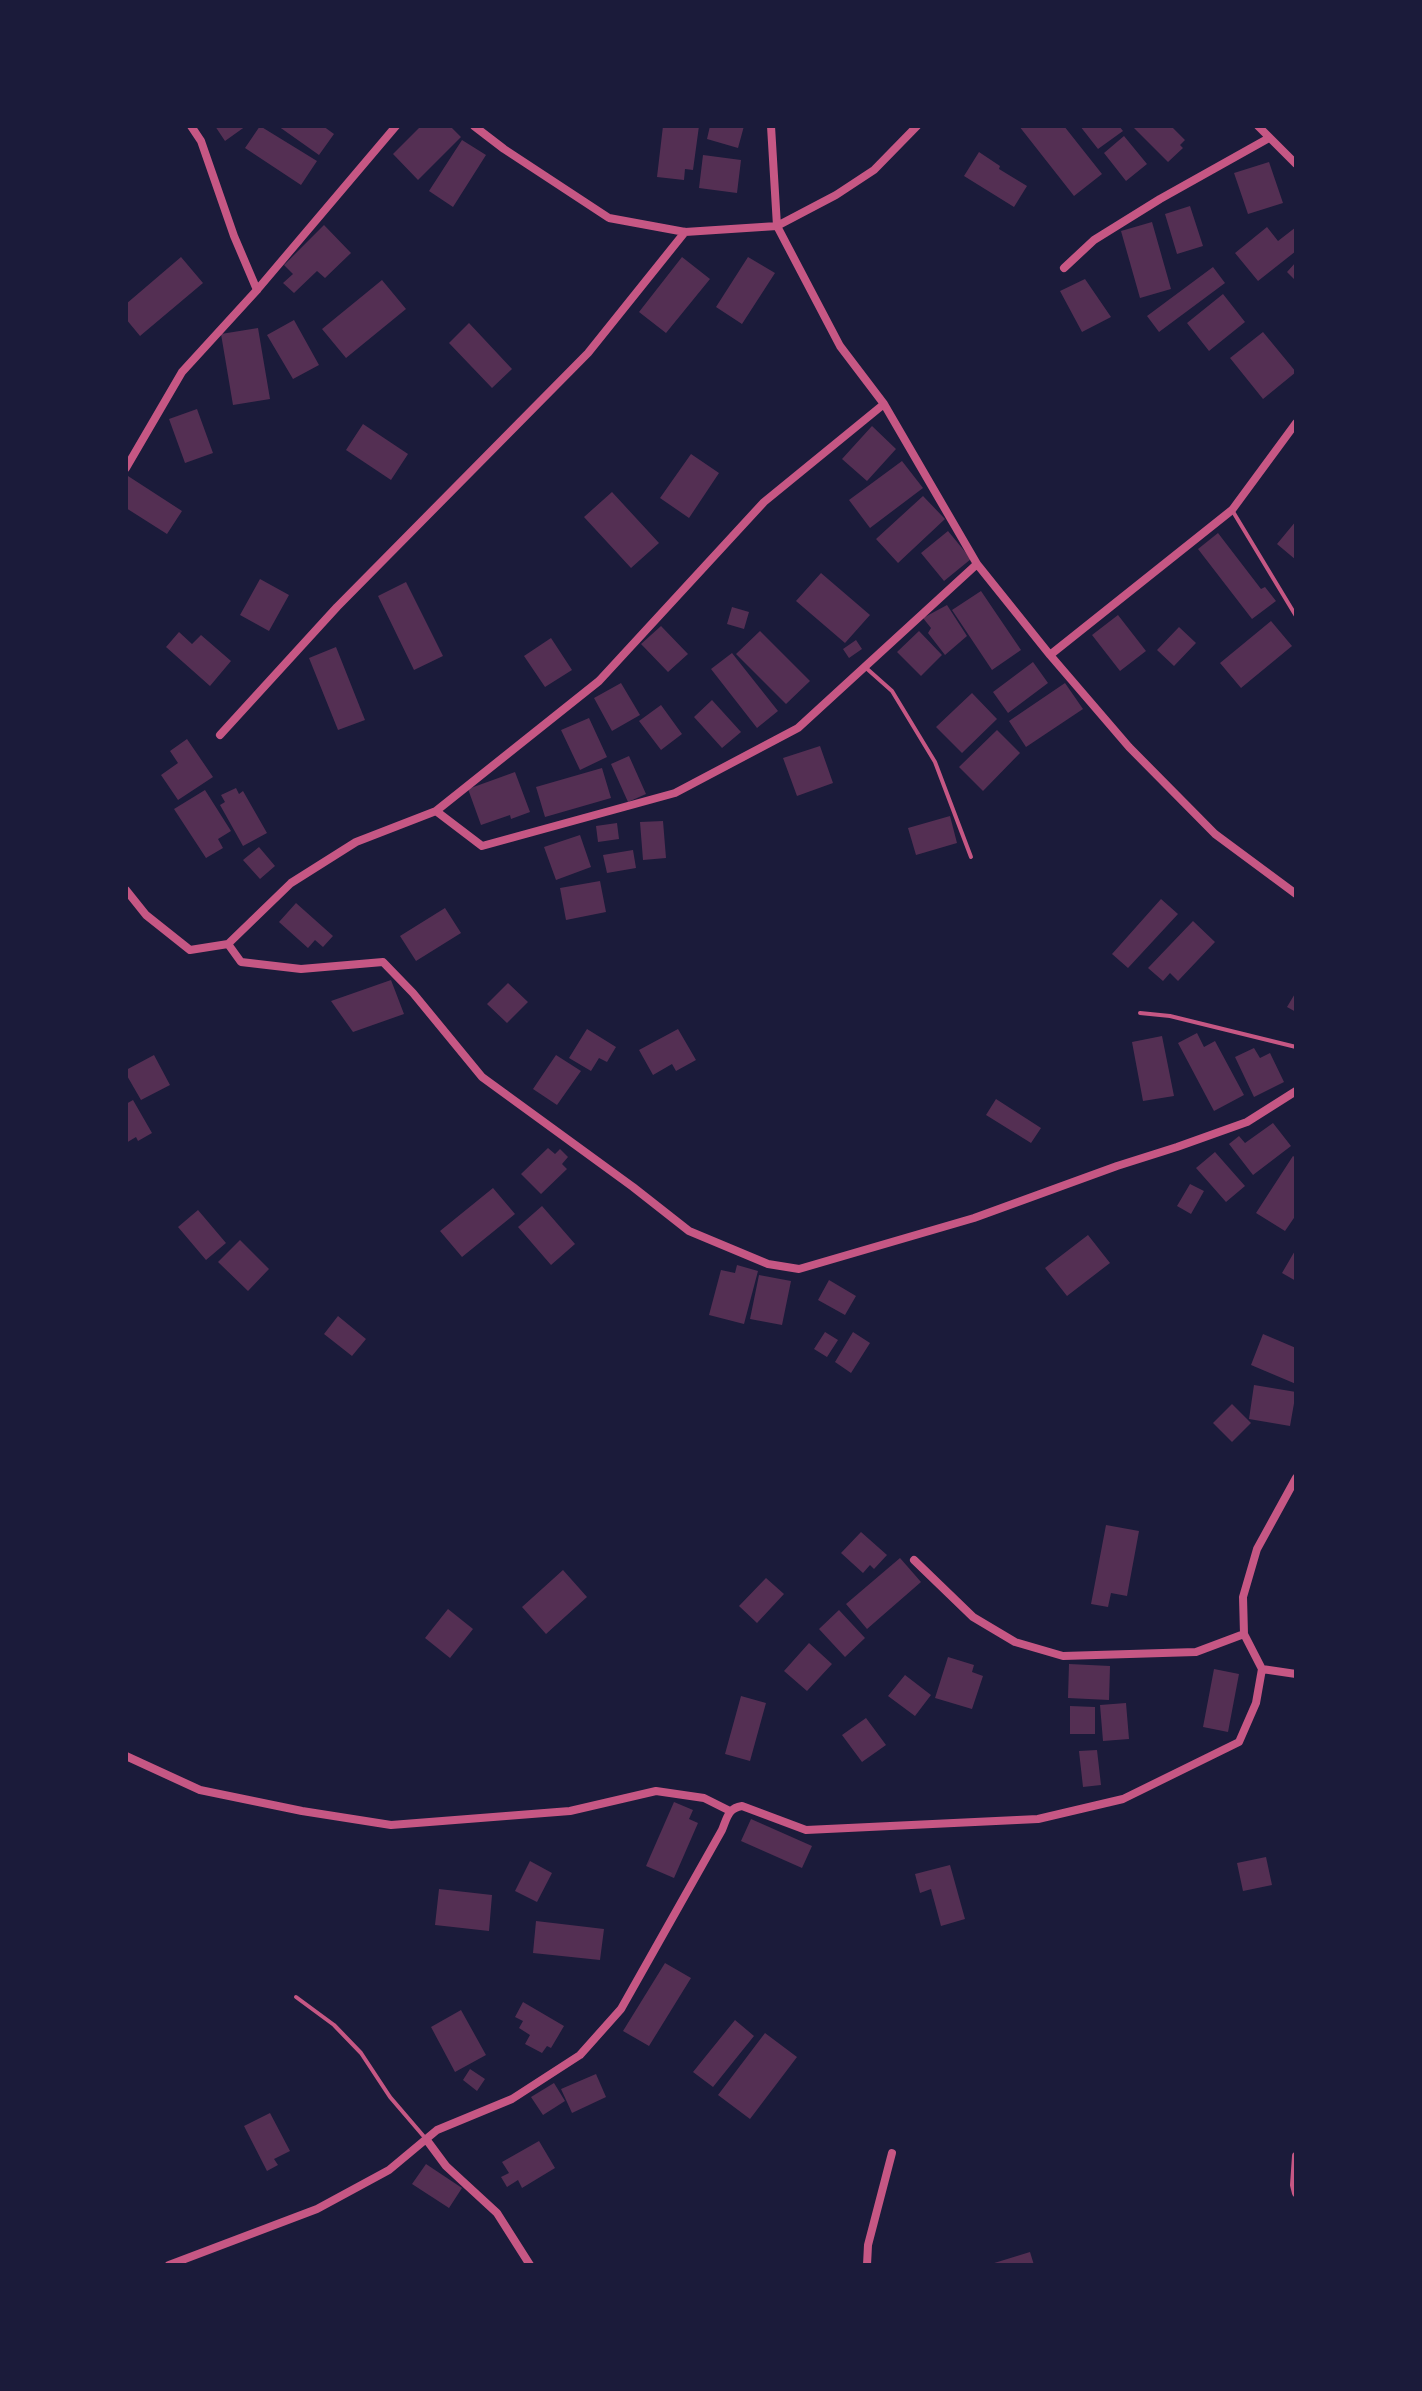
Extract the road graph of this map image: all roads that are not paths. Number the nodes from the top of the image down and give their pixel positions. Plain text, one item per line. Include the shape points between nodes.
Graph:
1 (191, 126) edge
2 (396, 126) edge
3 (474, 126) edge
4 (771, 126) edge
5 (917, 126) edge
6 (1258, 126) edge
7 (1269, 138) junction
8 (1296, 164) edge
9 (777, 226) junction
10 (685, 232) junction
11 (1064, 268) dead end
12 (257, 290) junction
13 (884, 404) junction
14 (1296, 423) edge
15 (126, 468) edge
16 (1232, 510) junction
17 (977, 564) junction
18 (1296, 616) edge
19 (1050, 655) junction
20 (865, 667) junction
21 (220, 735) dead end
22 (436, 811) junction
23 (971, 857) dead end
24 (126, 890) edge
25 (1296, 894) edge
26 (228, 944) junction
27 (1140, 1013) dead end
28 (1296, 1047) edge
29 (1296, 1091) edge
30 (1296, 1478) edge
31 (914, 1560) dead end
32 (1244, 1634) junction
33 (1262, 1669) junction
34 (1296, 1674) edge
35 (126, 1756) edge
36 (730, 1811) junction
37 (296, 1997) dead end
38 (426, 2139) junction
39 (892, 2153) dead end
40 (1296, 2156) edge
41 (1296, 2193) edge
42 (188, 2261) edge
43 (169, 2265) edge
44 (530, 2265) edge
45 (867, 2265) edge

1 - 12 street
2 - 12 street
3 - 10 street via 609,218
4 - 9 street
5 - 9 street via 874,170
6 - 7 street
7 - 8 street
7 - 11 street via 1094,240
9 - 10 street
9 - 13 street via 840,346
10 - 21 street via 588,353 337,607
12 - 15 street via 182,372
13 - 17 street
13 - 22 street via 764,502 599,681
14 - 16 street
16 - 18 lane
16 - 19 street
17 - 19 street
17 - 20 street
19 - 25 street via 1129,747 1215,834
20 - 22 street via 798,728 675,793 482,846
20 - 23 lane via 892,691 935,762
22 - 26 street via 356,842 291,883
24 - 26 street via 146,915 190,950
26 - 29 street via 241,962 301,969 383,962 482,1077 689,1231 768,1264 799,1269 974,1218 1247,1122
27 - 28 lane
30 - 32 street via 1257,1549 1243,1597
31 - 32 street via 973,1617 1015,1642 1063,1656 1196,1652
32 - 33 street
33 - 34 street
33 - 36 street via 1256,1703 1239,1742 1123,1799 1038,1819 806,1830 742,1806
35 - 36 street via 200,1790 391,1825 570,1811 656,1791 704,1798
36 - 38 street via 621,2009 580,2055 512,2099
37 - 38 lane via 361,2053
38 - 42 street via 389,2170 317,2209
38 - 44 street via 446,2166 497,2213
39 - 45 street
40 - 41 street
42 - 43 street

